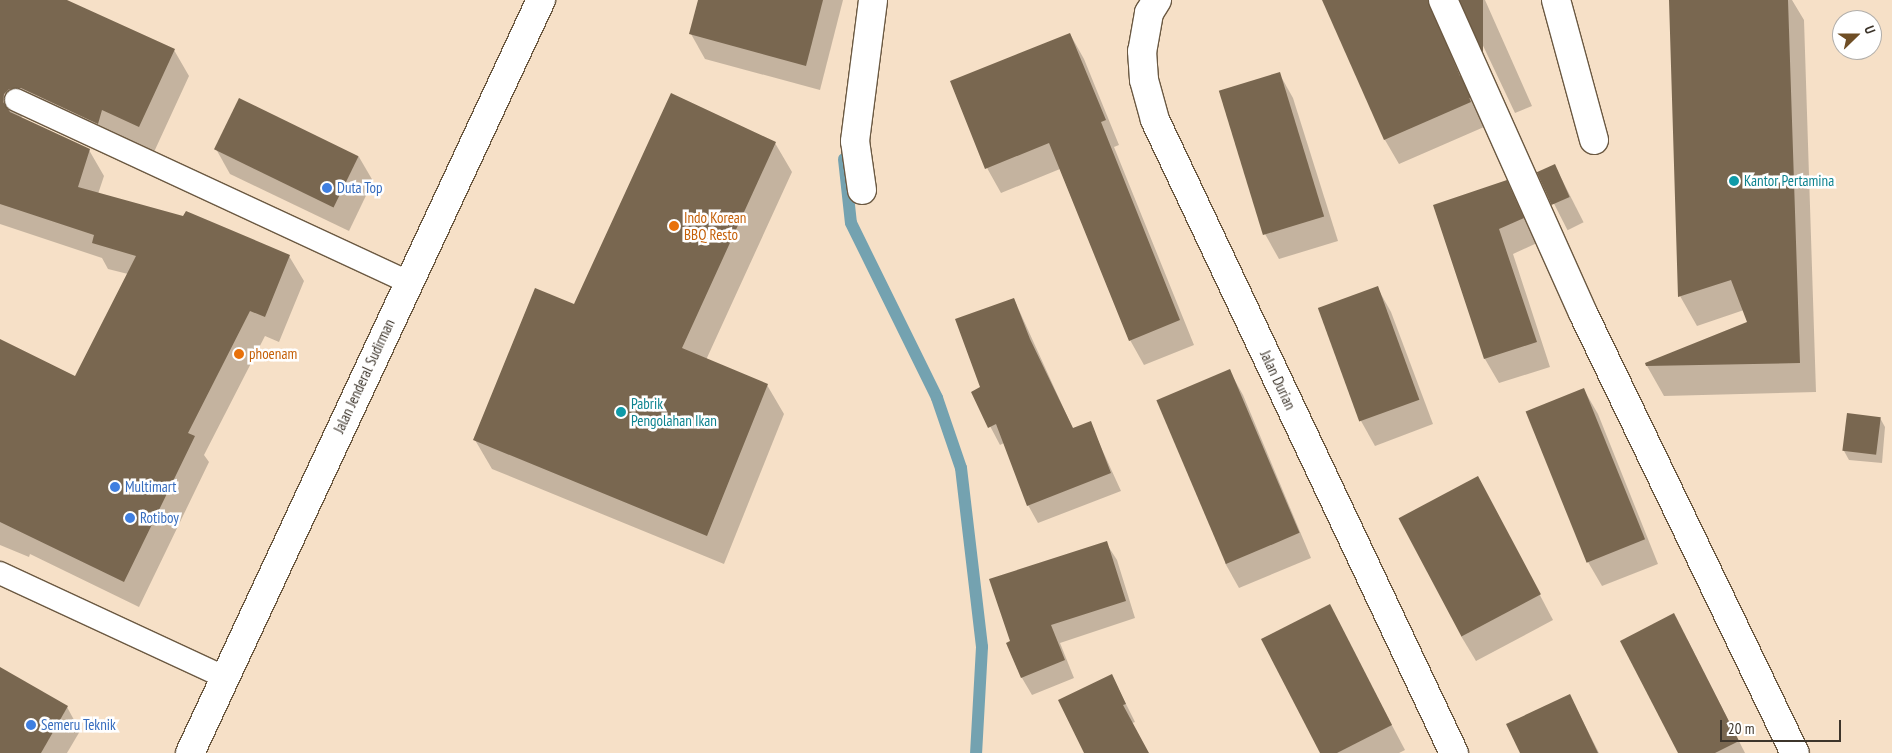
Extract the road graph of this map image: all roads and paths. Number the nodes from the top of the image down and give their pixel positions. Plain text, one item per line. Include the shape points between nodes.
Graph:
1 (874, 0) edge
2 (1157, 0) edge
3 (1443, 0) edge
4 (1556, 0) edge
5 (536, 2) edge
6 (16, 100) dead end
7 (1594, 140) dead end
8 (862, 190) dead end
9 (408, 282) junction
10 (0, 573) edge
11 (224, 677) junction
12 (190, 753) edge
13 (1454, 753) edge
14 (1795, 753) edge

1 - 8 street via 855,141
2 - 13 street, Jalan Durian via 1149,13 1142,51 1144,80 1156,120
3 - 14 street via 1583,313
4 - 7 street
5 - 9 street, Jalan Jenderal Sudirman
6 - 9 lane
9 - 11 street, Jalan Jenderal Sudirman
10 - 11 lane
11 - 12 street, Jalan Jenderal Sudirman

